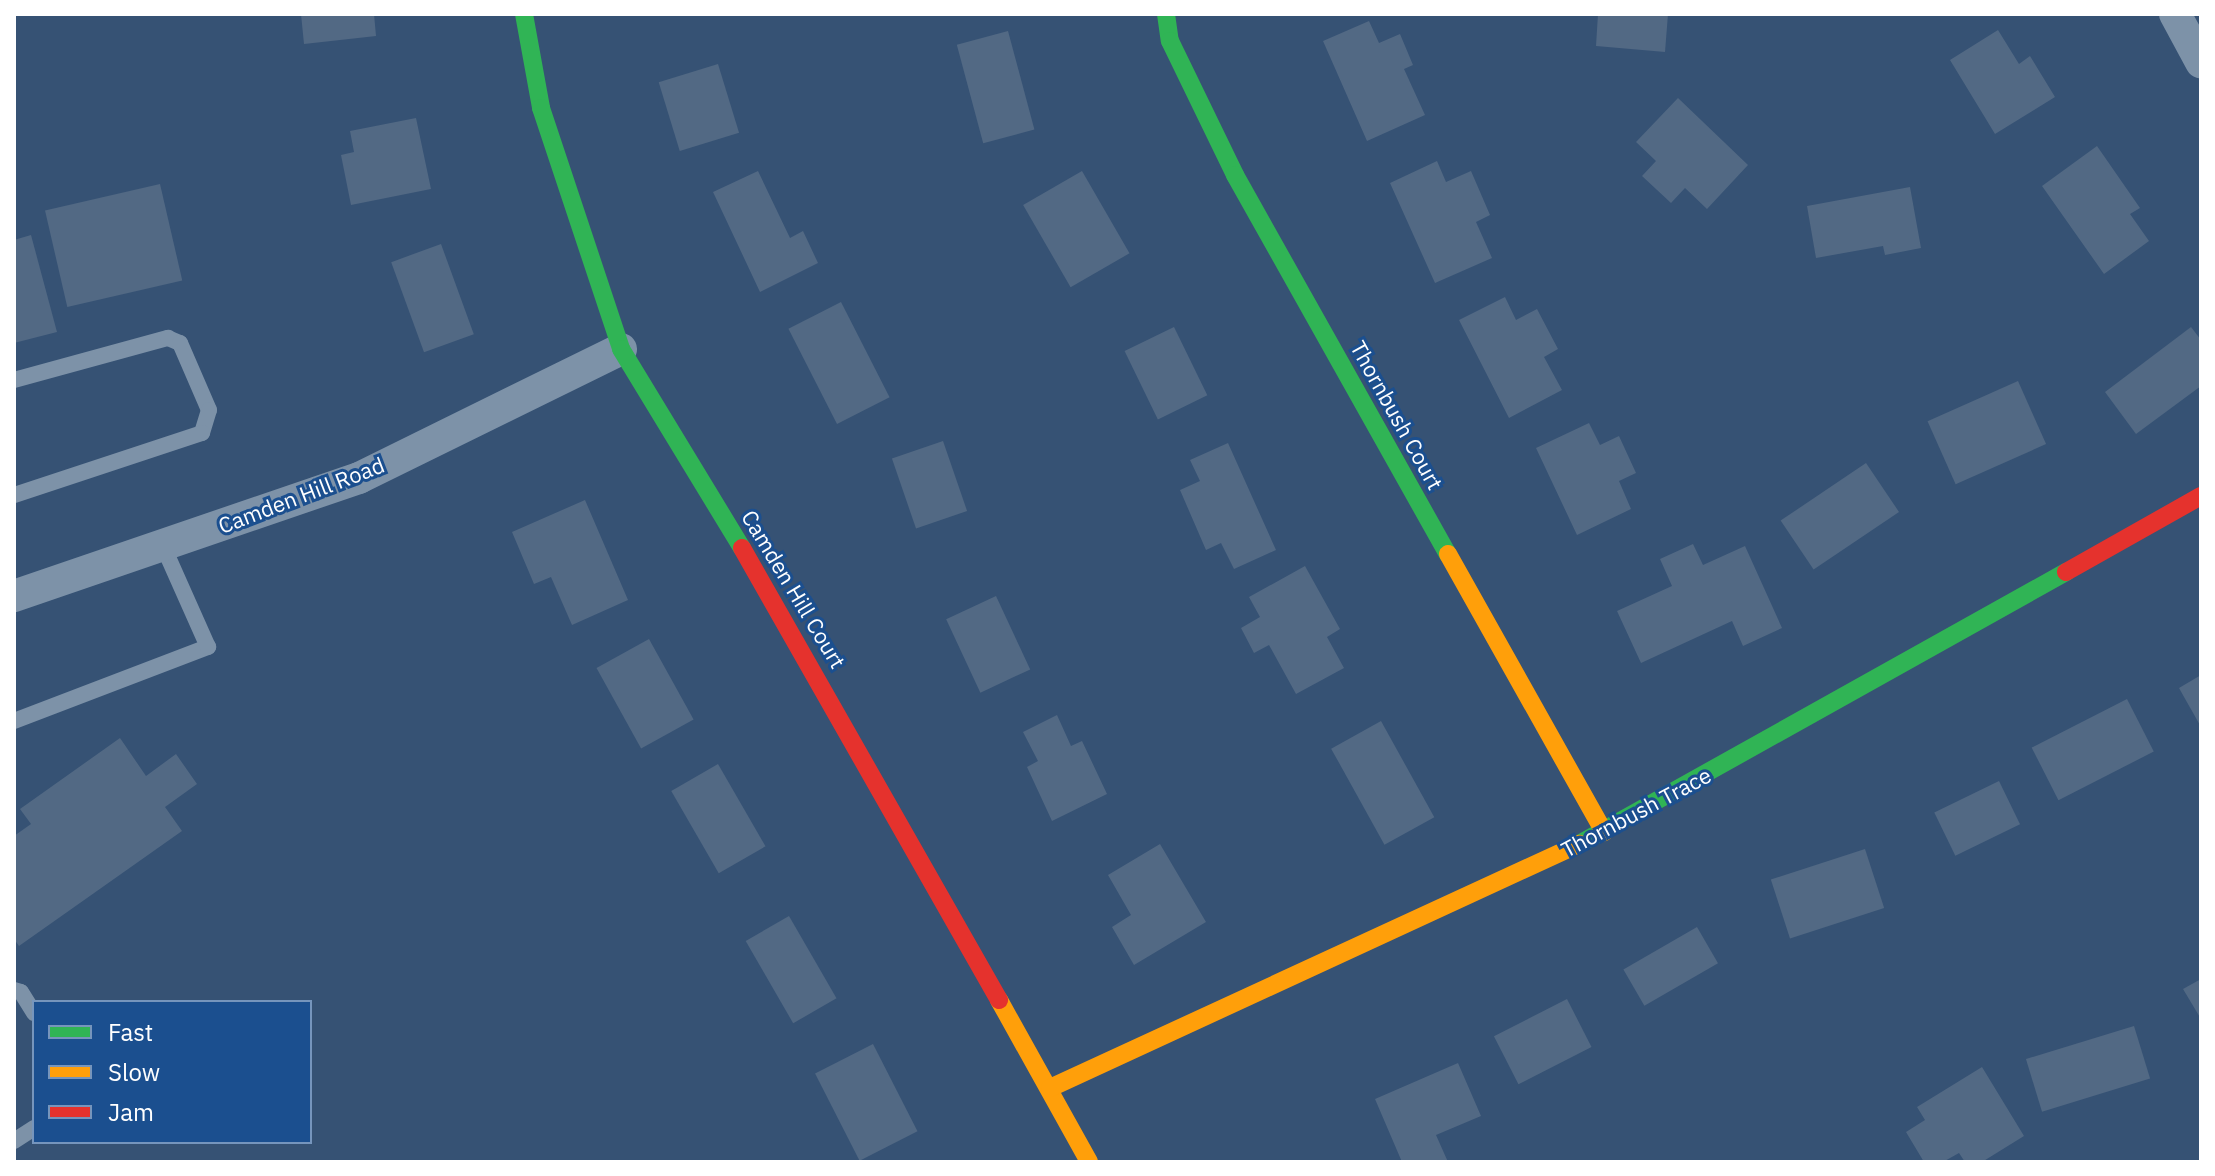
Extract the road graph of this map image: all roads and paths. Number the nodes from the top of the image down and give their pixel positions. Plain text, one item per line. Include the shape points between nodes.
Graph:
1 (524, 14) edge
2 (1166, 14) edge
3 (2175, 14) edge
4 (2201, 62) edge
5 (621, 349) junction
6 (14, 380) edge
7 (14, 495) edge
8 (2201, 496) edge
9 (163, 546) junction
10 (14, 596) edge
11 (14, 721) edge
12 (1604, 832) junction
13 (14, 990) edge
14 (32, 1010) edge
15 (1050, 1088) junction
16 (32, 1129) edge
17 (14, 1141) edge
18 (1089, 1162) edge

1 - 5 street, Camden Hill Court via 541,108
2 - 12 street, Thornbush Court via 1170,41 1235,175
3 - 4 street
5 - 9 street, Camden Hill Road via 359,478
5 - 15 street, Camden Hill Court via 799,641
6 - 7 lane via 168,338 180,343 209,410 202,433
8 - 12 street, Thornbush Trace
9 - 10 street, Camden Hill Road
9 - 11 lane via 208,647
12 - 15 street, Thornbush Trace
13 - 14 lane
15 - 18 street, Camden Hill Court
16 - 17 lane

